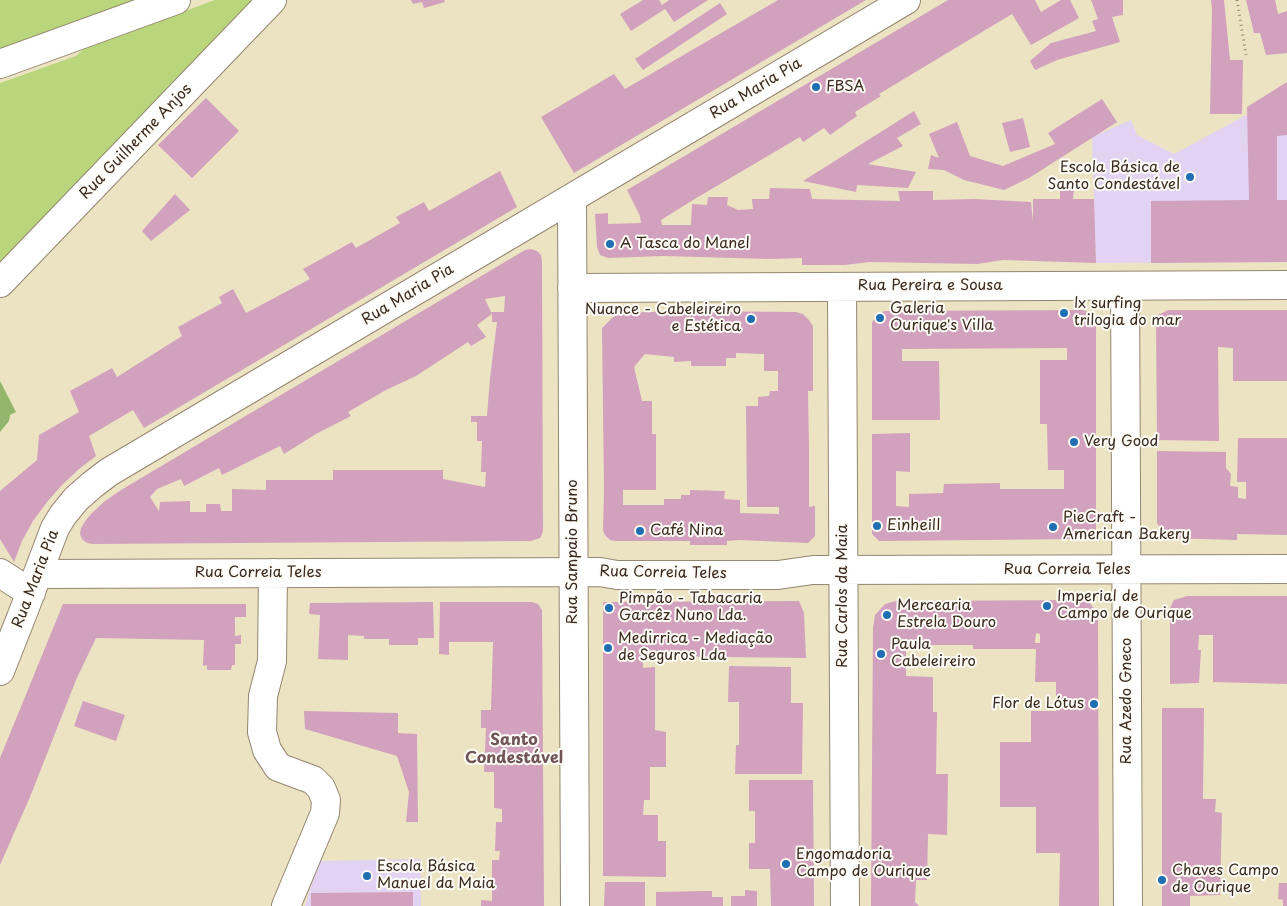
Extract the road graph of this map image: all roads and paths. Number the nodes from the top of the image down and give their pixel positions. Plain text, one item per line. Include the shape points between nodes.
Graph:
1 (176, 0) edge
2 (272, 0) edge
3 (906, 0) edge
4 (1237, 0) edge
5 (1246, 55) dead end
6 (0, 64) edge
7 (572, 198) junction
8 (0, 283) edge
9 (1287, 285) edge
10 (1125, 286) junction
11 (842, 287) junction
12 (572, 288) junction
13 (1127, 569) junction
14 (1287, 569) edge
15 (843, 570) junction
16 (573, 572) junction
17 (0, 573) edge
18 (272, 573) junction
19 (35, 583) junction
20 (0, 671) edge
21 (286, 906) edge
22 (575, 906) edge
23 (845, 906) edge
24 (1128, 906) edge

1 - 6 street
2 - 8 street, Rua Guilherme Anjos
3 - 7 street, Rua Maria Pia
4 - 5 path
7 - 12 street, Rua Sampaio Bruno
7 - 19 street, Rua Maria Pia via 110,472 76,499 63,515
9 - 10 street, Rua Pereira e Sousa
10 - 11 street, Rua Pereira e Sousa
10 - 13 street, Rua Azedo Gneco
11 - 12 street, Rua Pereira e Sousa
11 - 15 street, Rua Carlos da Maia
12 - 16 street, Rua Sampaio Bruno
13 - 14 street, Rua Correia Teles
13 - 15 street, Rua Correia Teles
13 - 24 street, Rua Azedo Gneco
15 - 16 street, Rua Correia Teles via 778,575 617,576
15 - 23 street, Rua Carlos da Maia
16 - 18 street, Rua Correia Teles
16 - 22 street, Rua Sampaio Bruno
17 - 19 street
18 - 19 street, Rua Correia Teles
18 - 21 street via 272,661 263,696 262,732 267,750 278,767 313,780 326,800 325,813
19 - 20 street, Rua Maria Pia

